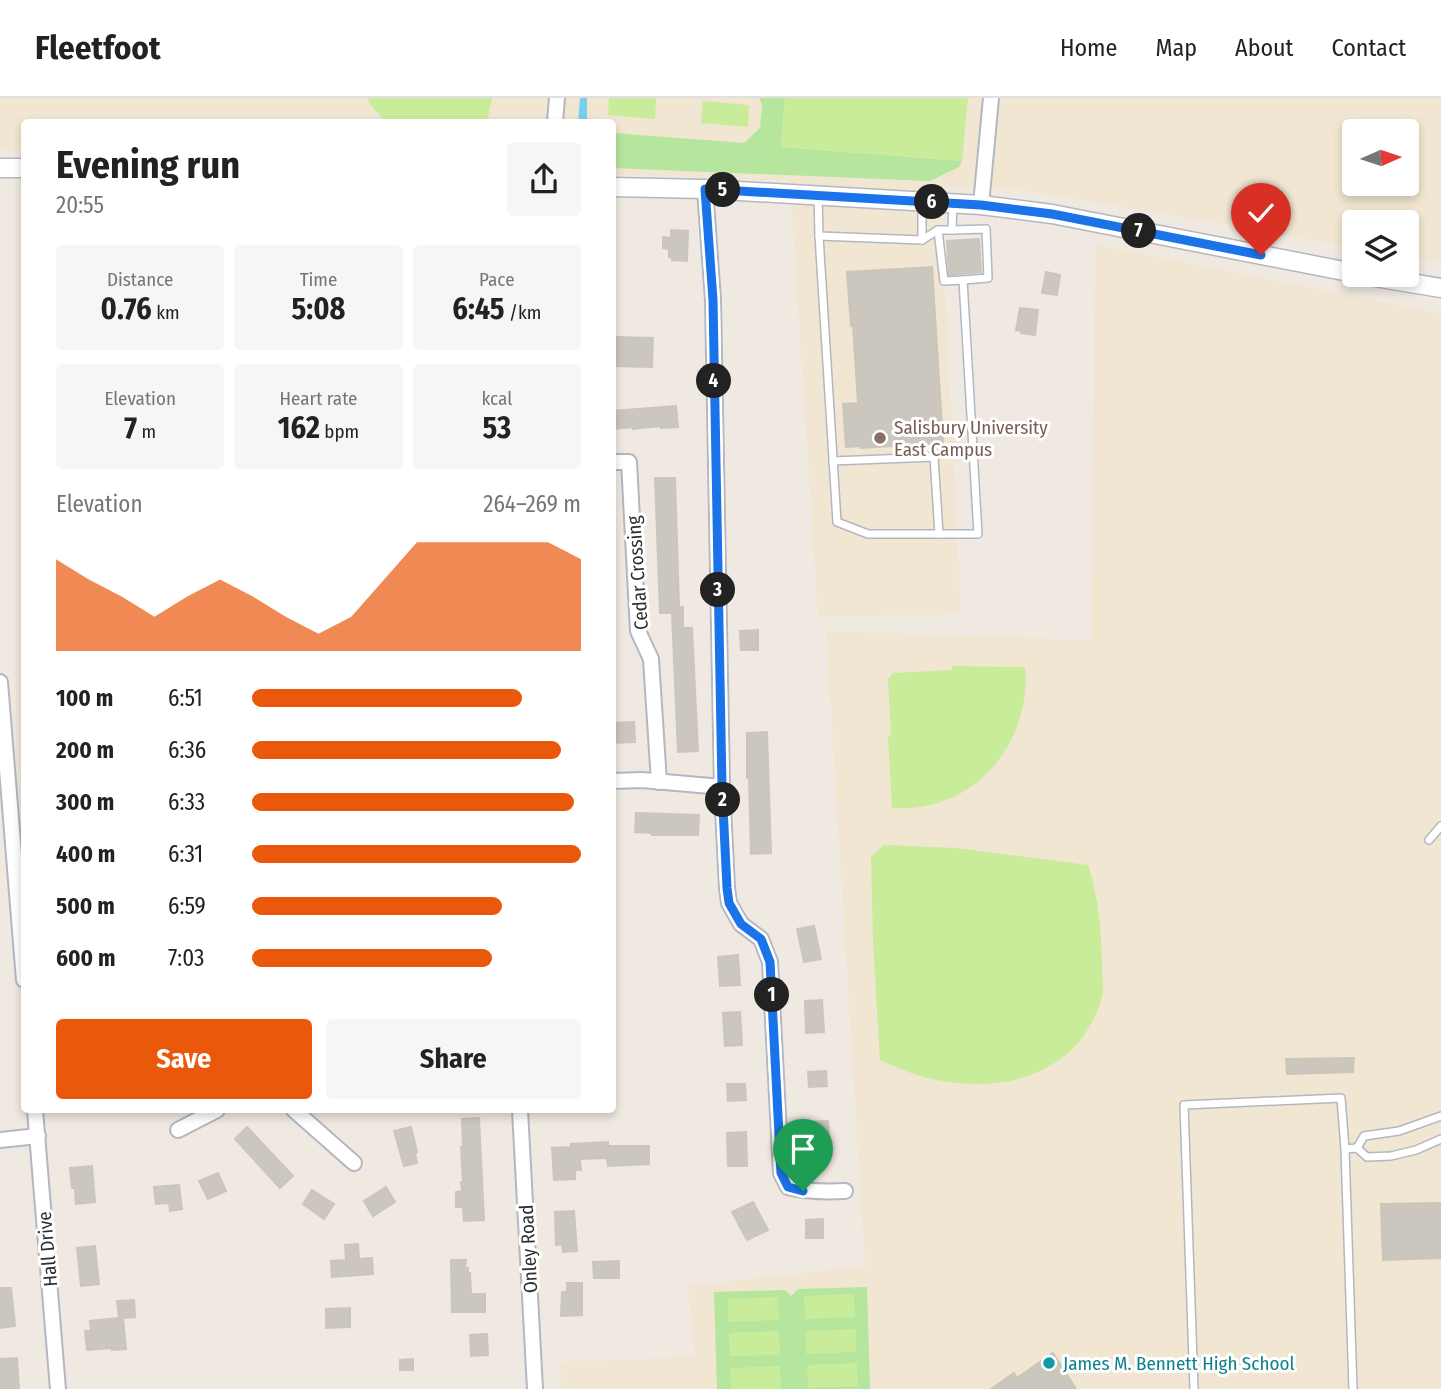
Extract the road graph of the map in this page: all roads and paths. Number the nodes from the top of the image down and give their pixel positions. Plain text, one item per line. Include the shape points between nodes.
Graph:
1 (557, 98) edge
2 (991, 98) edge
3 (555, 119) edge
4 (0, 168) edge
5 (21, 168) edge
6 (616, 187) edge
7 (705, 189) junction
8 (818, 195) junction
9 (922, 202) junction
10 (953, 204) junction
11 (981, 205) junction
12 (938, 230) junction
13 (952, 230) junction
14 (819, 236) junction
15 (922, 240) junction
16 (1342, 271) edge
17 (964, 280) junction
18 (1419, 284) edge
19 (1441, 288) edge
20 (833, 461) junction
21 (616, 462) edge
22 (939, 534) junction
23 (0, 682) edge
24 (616, 780) edge
25 (659, 782) junction
26 (722, 787) junction
27 (1441, 825) edge
28 (1429, 840) dead end
29 (21, 943) edge
30 (36, 1113) edge
31 (212, 1113) edge
32 (297, 1113) edge
33 (520, 1113) edge
34 (1441, 1116) edge
35 (178, 1130) dead end
36 (38, 1136) junction
37 (1441, 1139) edge
38 (0, 1140) edge
39 (1357, 1148) junction
40 (1345, 1149) junction
41 (354, 1163) dead end
42 (845, 1191) dead end
43 (58, 1389) edge
44 (535, 1389) edge
45 (1194, 1389) edge
46 (1353, 1389) edge

1 - 3 street
2 - 11 street
4 - 5 street
6 - 7 street
7 - 8 street
7 - 26 street via 713,300
8 - 9 street
8 - 14 lane
9 - 10 street
9 - 15 lane
10 - 11 street
10 - 13 lane
11 - 16 street via 1052,214
12 - 13 lane
12 - 15 lane
12 - 17 lane via 944,281
13 - 17 lane via 986,229 988,278
14 - 15 lane
14 - 20 lane
17 - 22 lane via 978,534
18 - 19 street
20 - 22 lane via 838,522 868,534
20 - 22 lane via 934,457
21 - 25 street, Cedar Crossing via 629,462 638,631 651,659
23 - 29 street
24 - 25 street
25 - 26 street
26 - 42 street via 729,903 741,924 761,939 770,962 781,1173 788,1187
27 - 28 lane
30 - 36 street, Hall Drive
31 - 35 street
32 - 41 street
33 - 44 street, Onley Road
34 - 39 lane via 1399,1131 1364,1136
36 - 38 street
36 - 43 street, Hall Drive
37 - 39 lane via 1391,1156 1367,1157
39 - 40 lane
40 - 45 lane via 1341,1098 1184,1105
40 - 46 lane

